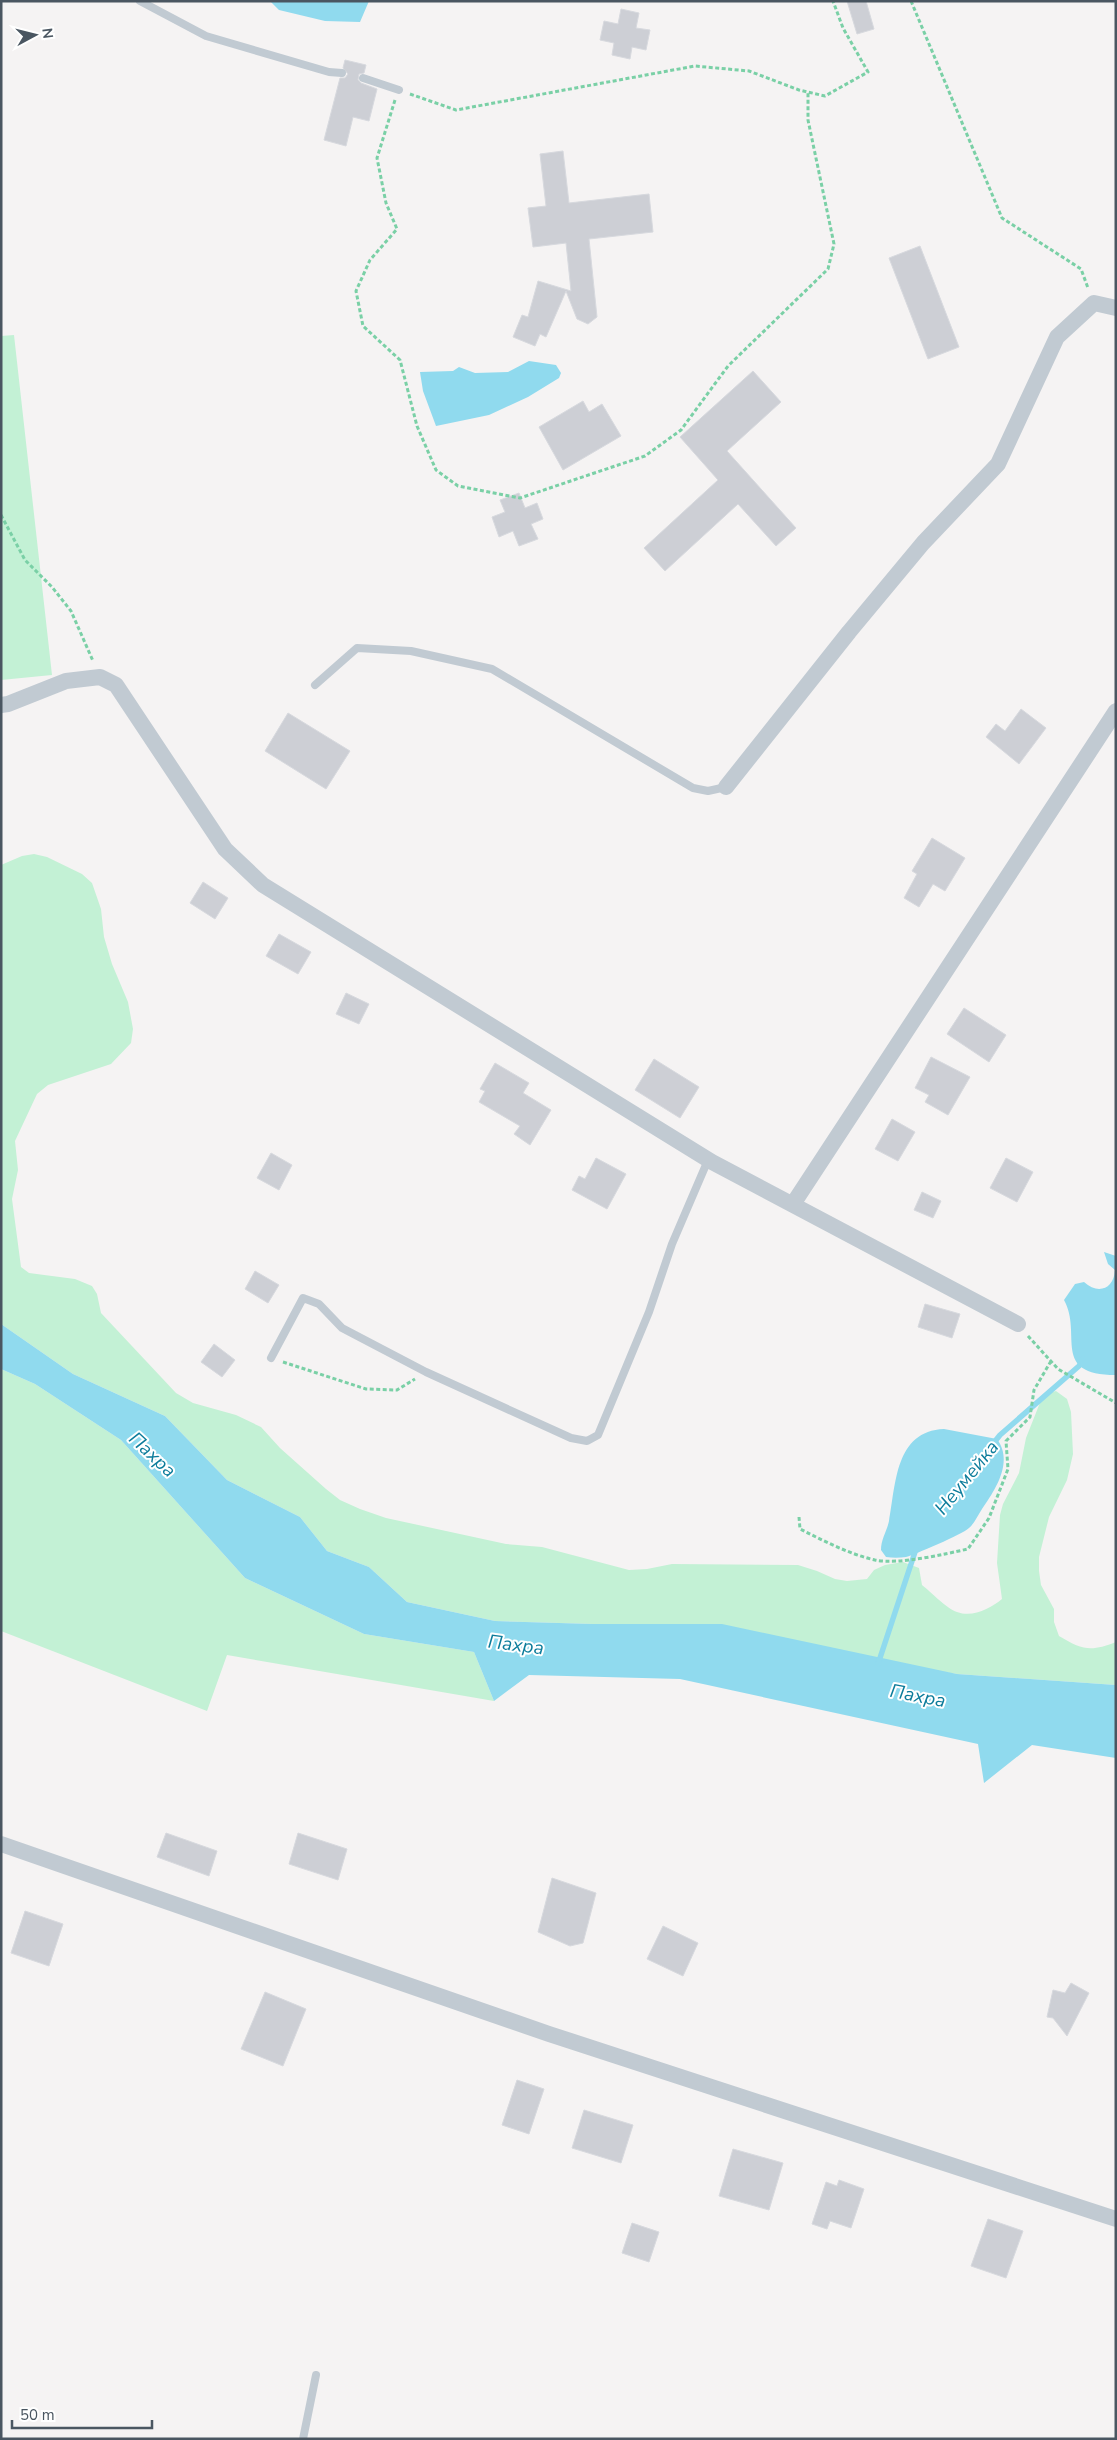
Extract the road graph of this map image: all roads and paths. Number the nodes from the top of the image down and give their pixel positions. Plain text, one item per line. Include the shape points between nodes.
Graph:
1 (140, 1) edge
2 (833, 1) edge
3 (911, 1) edge
4 (342, 73) dead end
5 (363, 78) dead end
6 (399, 90) junction
7 (808, 92) junction
8 (1094, 303) junction
9 (1116, 308) edge
10 (1, 515) edge
11 (100, 677) junction
12 (315, 685) dead end
13 (1, 705) edge
14 (1116, 711) edge
15 (726, 787) joint
16 (708, 1160) junction
17 (793, 1204) junction
18 (1018, 1324) joint
19 (271, 1358) joint
20 (1051, 1361) junction
21 (426, 1372) junction
22 (1116, 1403) edge
23 (799, 1517) dead end
24 (1, 1844) edge
25 (1116, 2218) edge
26 (316, 2374) dead end
27 (303, 2439) edge

1 - 4 lane via 206,36
2 - 7 path via 843,28 868,72 825,96
3 - 8 path via 1002,218 1081,269
5 - 6 lane
6 - 7 path via 456,110 695,66 749,71
6 - 7 path via 377,158 386,204 396,229 370,260 356,291 363,326 400,360 417,426 436,470 458,486 520,498 645,456 681,430 728,366 828,269 834,244 808,120
8 - 9 street
8 - 15 street via 1057,337 998,464 923,543
10 - 11 path via 24,560 71,611
11 - 13 street via 66,681
11 - 16 street via 116,685 225,849 263,885
12 - 15 lane via 356,648 411,651 492,669 693,788 708,791
14 - 17 street
16 - 17 street
16 - 21 lane via 598,1435 587,1441 570,1438
17 - 18 street
18 - 20 path
19 - 21 path via 366,1389 397,1390
19 - 21 lane via 303,1298 319,1304 342,1328
20 - 22 path via 1058,1369
20 - 23 path via 1034,1390 1030,1417 1006,1441 1008,1469 989,1518 968,1549 939,1556 877,1561 834,1546 800,1529
24 - 25 street via 549,2034
26 - 27 lane

